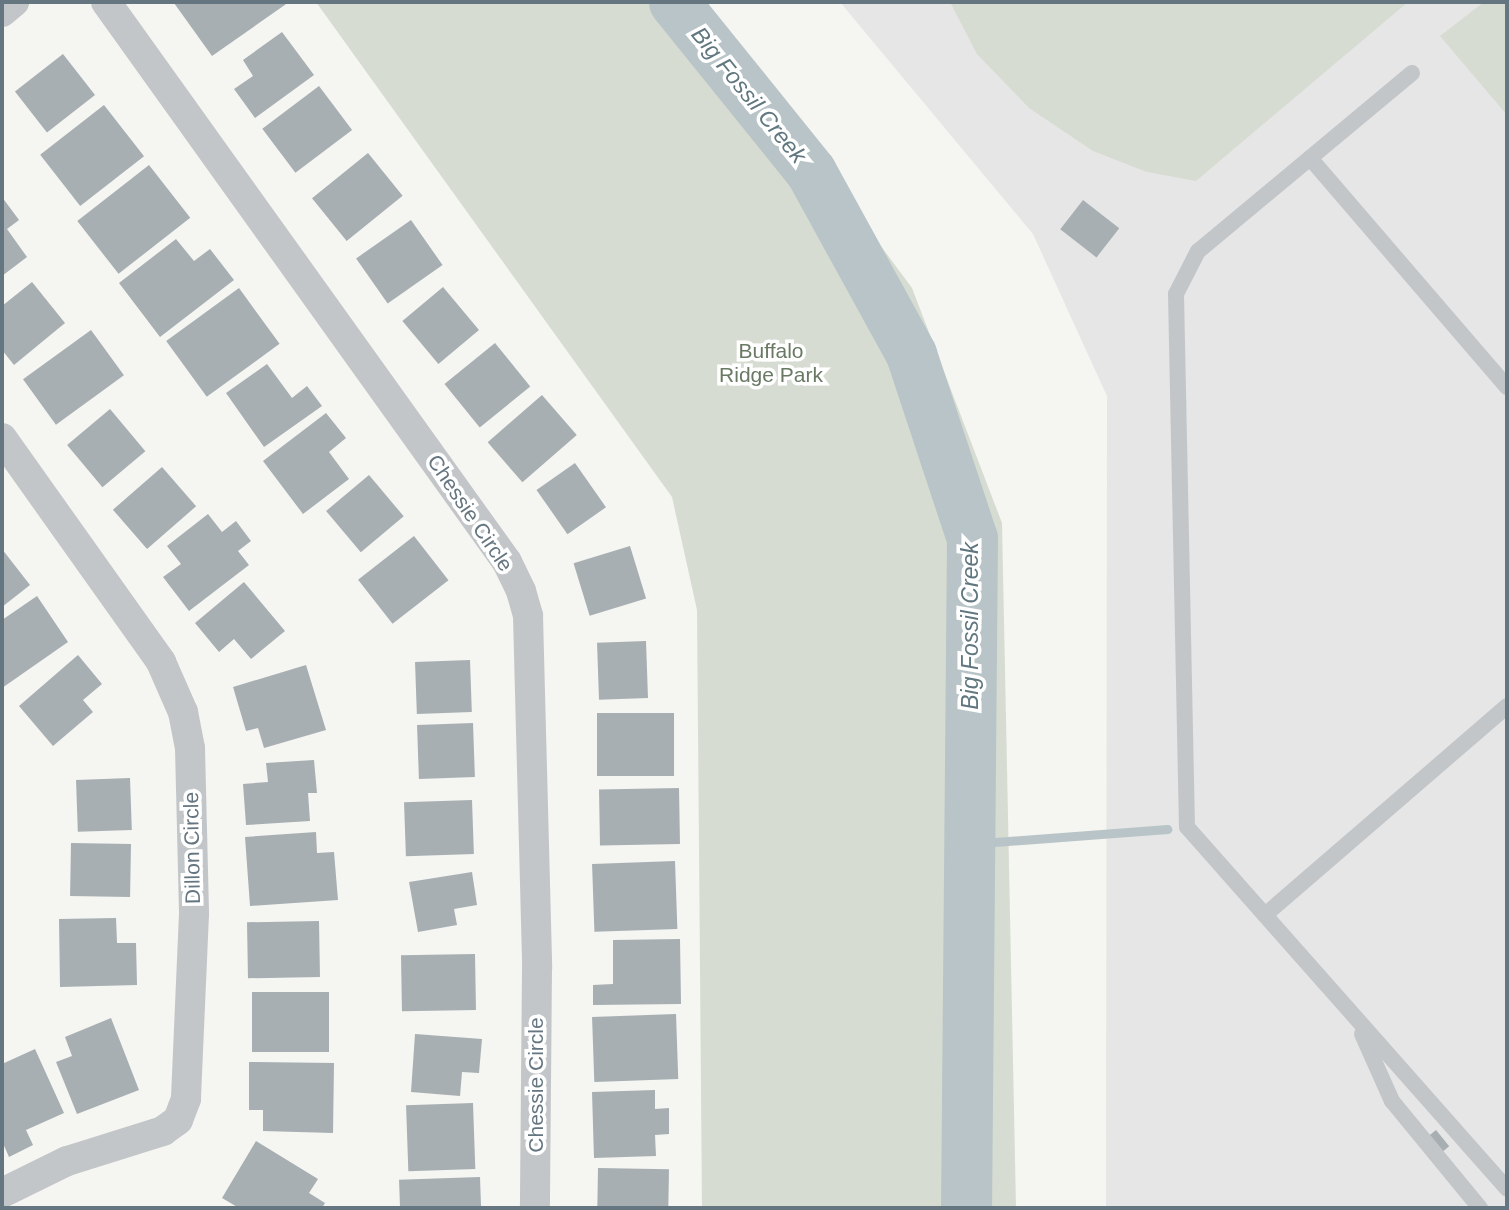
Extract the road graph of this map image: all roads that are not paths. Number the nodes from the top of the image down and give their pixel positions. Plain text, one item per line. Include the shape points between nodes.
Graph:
1 (14, 2) edge
2 (106, 2) edge
3 (2, 12) edge
4 (1412, 73) dead end
5 (1310, 158) junction
6 (1507, 387) edge
7 (2, 438) edge
8 (1507, 706) edge
9 (1265, 915) junction
10 (1355, 1020) junction
11 (1507, 1189) edge
12 (2, 1194) edge
13 (535, 1208) edge
14 (1480, 1208) edge

1 - 3 street
2 - 13 street, Chessie Circle via 507,562 521,591 528,616 537,968
4 - 5 lane
5 - 6 lane
5 - 9 lane via 1198,251 1176,295 1187,827
7 - 12 street, Dillon Circle via 161,662 183,712 190,748 194,914 186,1099 178,1121 163,1131 67,1161
8 - 9 lane
9 - 10 lane
10 - 11 lane
10 - 14 lane via 1392,1101

